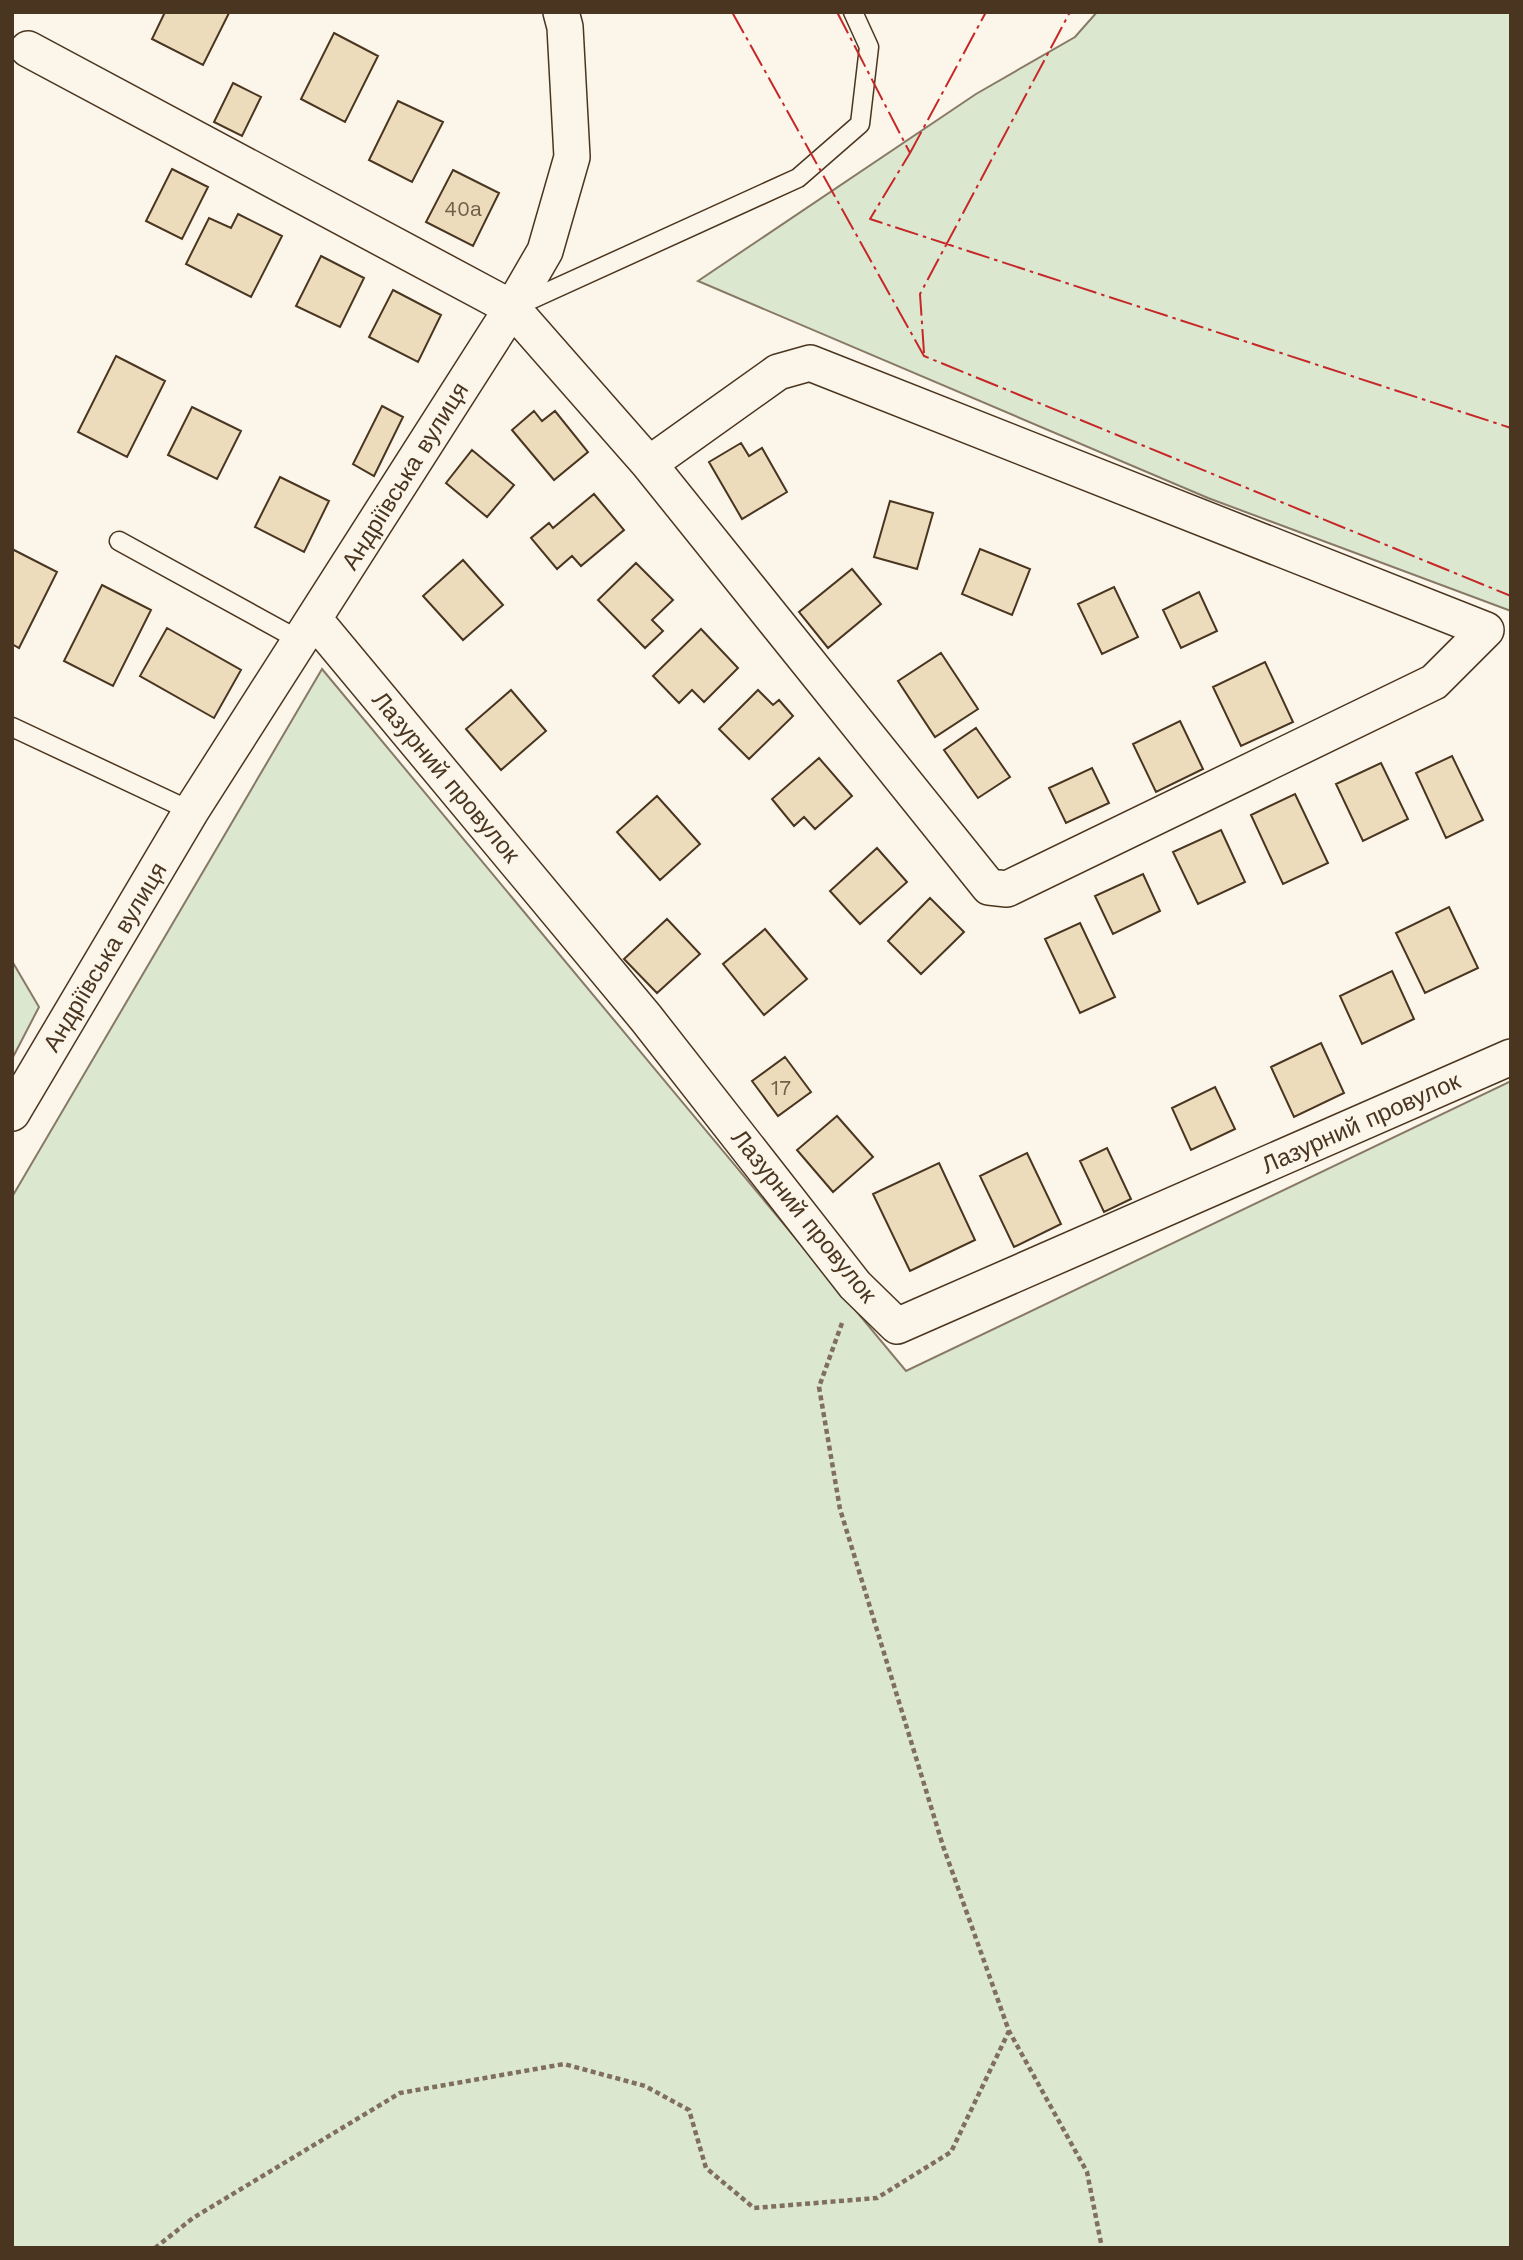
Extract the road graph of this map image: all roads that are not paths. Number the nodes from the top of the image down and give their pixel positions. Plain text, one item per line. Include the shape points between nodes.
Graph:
1 (561, 12) edge
2 (853, 12) edge
3 (28, 49) dead end
4 (512, 308) junction
5 (649, 464) junction
6 (119, 541) dead end
7 (307, 629) junction
8 (12, 727) edge
9 (191, 811) junction
10 (1511, 1057) edge
11 (12, 1113) edge

1 - 4 street, Андріївська вулиця via 572,157 545,251
2 - 4 lane via 869,47 860,124 798,178
3 - 4 street
4 - 5 street
4 - 7 street, Андріївська вулиця
5 - 5 street via 778,372 810,363 1486,630 1434,682 1007,889 989,887
6 - 7 lane
7 - 9 street, Андріївська вулиця
7 - 10 street, Лазурний провулок via 646,1018 855,1285 898,1326
8 - 9 lane
9 - 11 street, Андріївська вулиця

